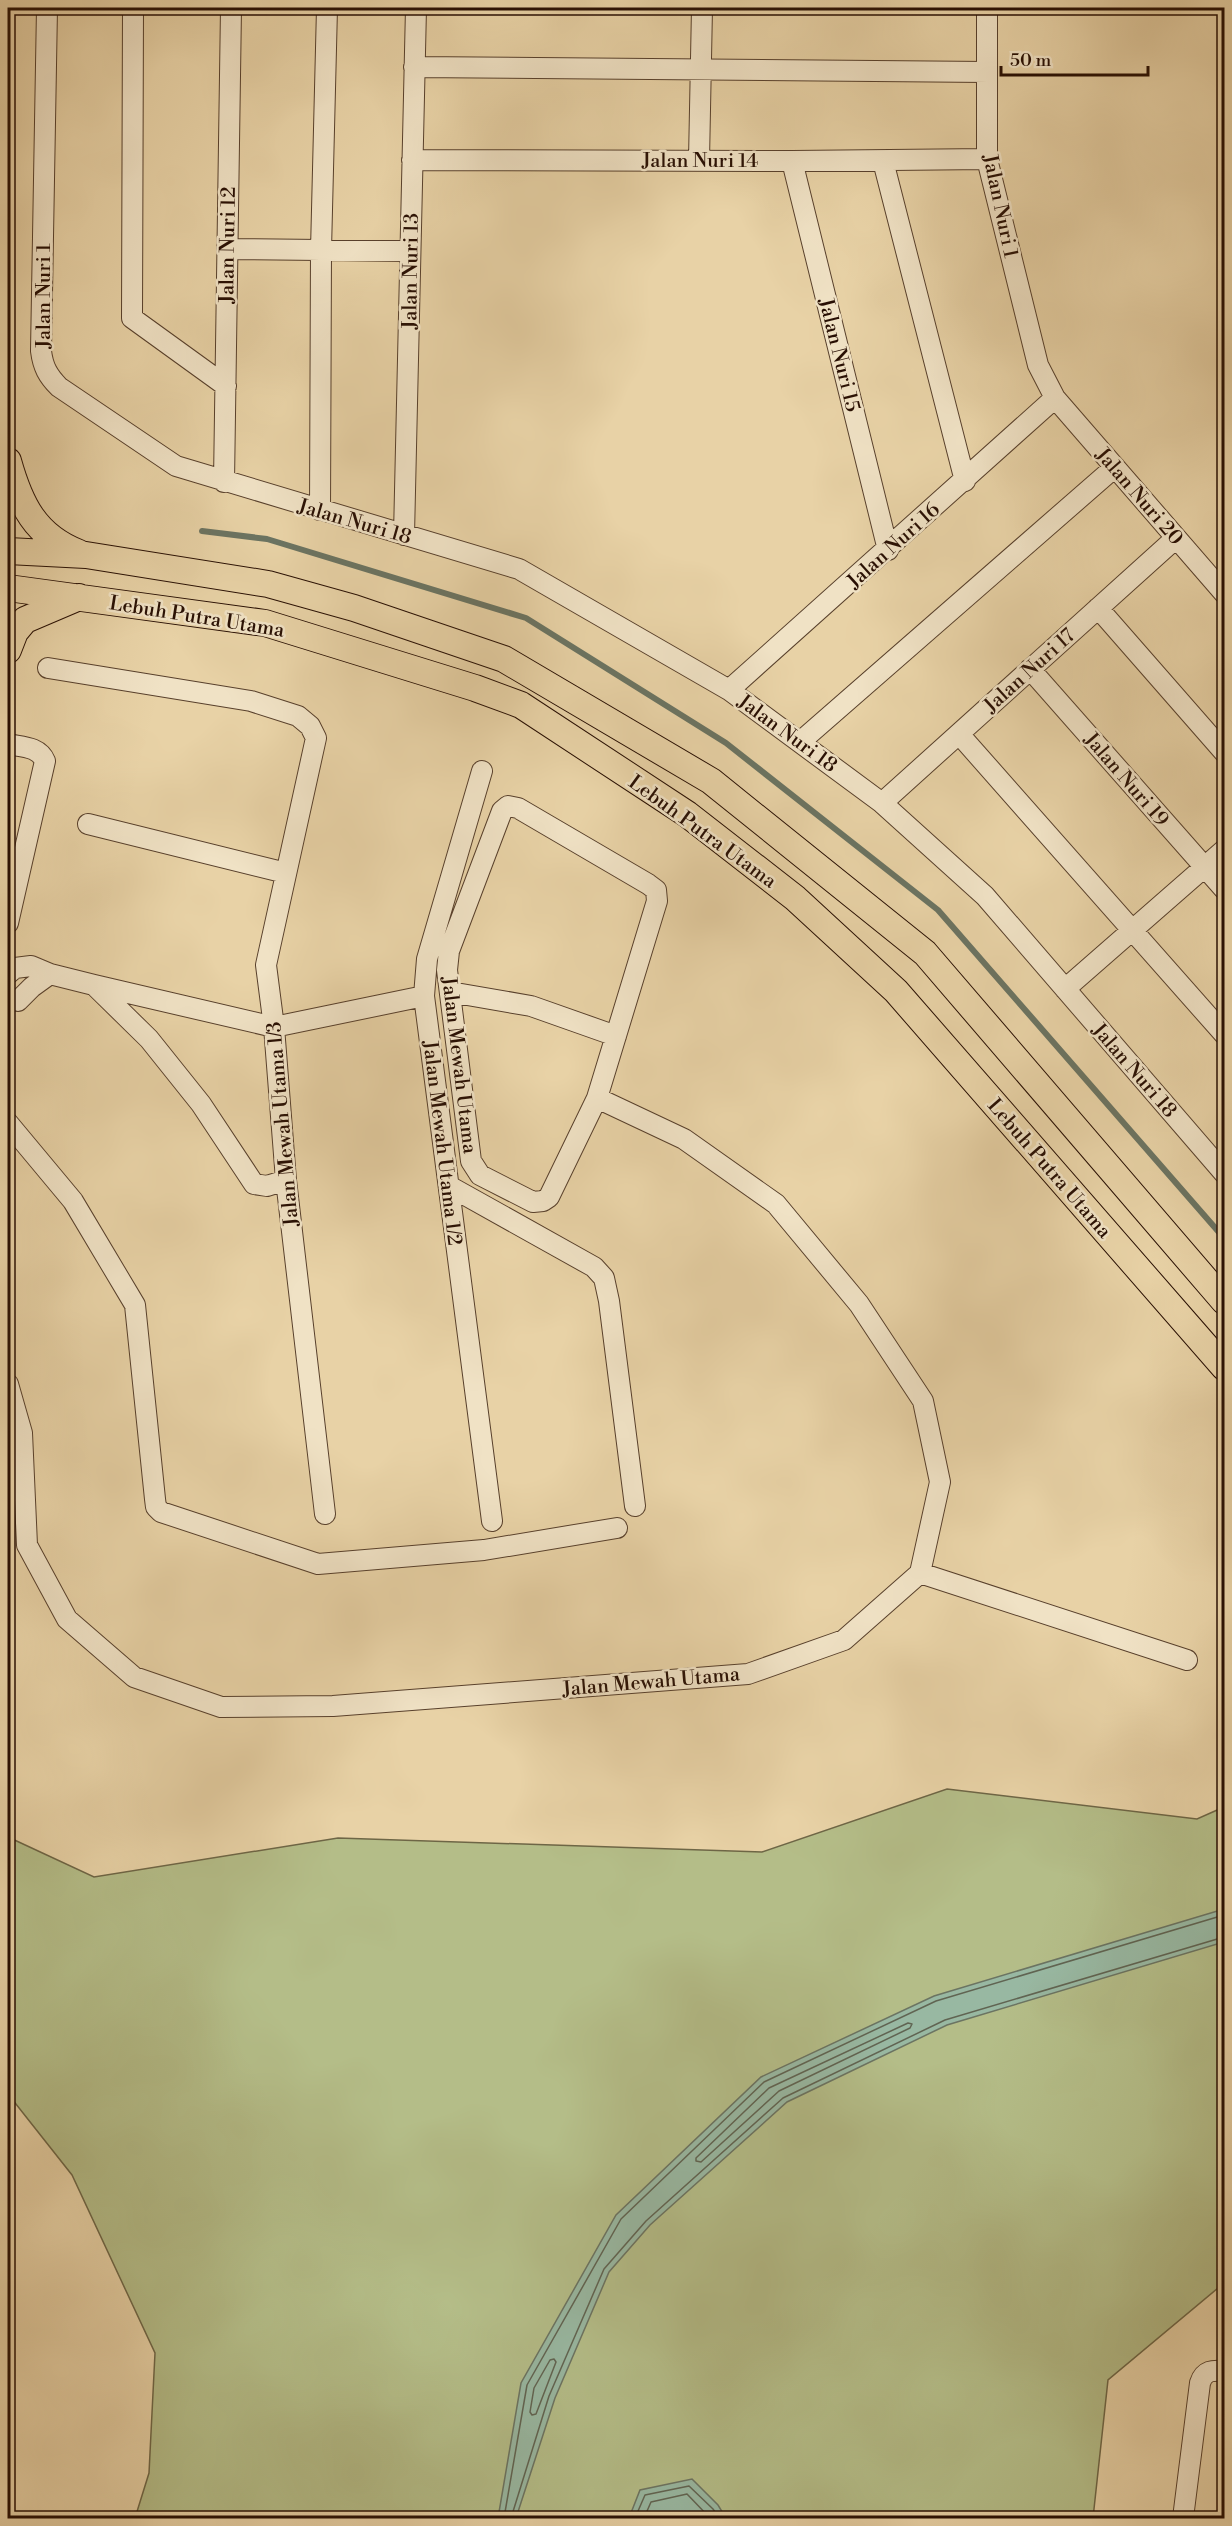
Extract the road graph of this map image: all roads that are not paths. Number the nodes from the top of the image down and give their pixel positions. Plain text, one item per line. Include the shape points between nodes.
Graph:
1 (46, 8) edge
2 (133, 8) edge
3 (231, 8) edge
4 (327, 8) edge
5 (416, 8) edge
6 (702, 8) edge
7 (987, 8) edge
8 (414, 68) junction
9 (702, 70) junction
10 (987, 72) junction
11 (699, 159) junction
12 (987, 159) junction
13 (412, 160) junction
14 (884, 160) junction
15 (792, 161) junction
16 (227, 249) junction
17 (321, 250) junction
18 (410, 251) junction
19 (226, 386) junction
20 (1055, 398) junction
21 (8, 461) edge
22 (1115, 467) junction
23 (965, 481) junction
24 (224, 482) junction
25 (320, 510) junction
26 (404, 535) junction
27 (1176, 538) junction
28 (888, 550) junction
29 (8, 551) edge
30 (86, 555) junction
31 (8, 588) edge
32 (1224, 593) edge
33 (79, 597) junction
34 (1098, 608) junction
35 (8, 650) edge
36 (48, 668) dead end
37 (1030, 669) junction
38 (729, 690) junction
39 (959, 734) junction
40 (800, 742) junction
41 (8, 744) edge
42 (1224, 752) edge
43 (482, 771) dead end
44 (882, 803) junction
45 (88, 824) dead end
46 (1224, 850) edge
47 (1205, 867) junction
48 (286, 873) junction
49 (1224, 889) edge
50 (8, 923) edge
51 (1132, 930) junction
52 (8, 974) edge
53 (50, 974) junction
54 (94, 985) junction
55 (1065, 989) junction
56 (450, 992) junction
57 (424, 996) junction
58 (10, 1006) edge
59 (274, 1027) junction
60 (1224, 1034) edge
61 (616, 1036) junction
62 (597, 1098) junction
63 (8, 1123) edge
64 (1224, 1173) edge
65 (286, 1180) junction
66 (449, 1186) junction
67 (1224, 1301) edge
68 (1224, 1367) edge
69 (8, 1384) edge
70 (636, 1506) dead end
71 (325, 1514) dead end
72 (492, 1521) dead end
73 (617, 1528) dead end
74 (920, 1573) junction
75 (1187, 1659) dead end
76 (1224, 2371) edge
77 (1183, 2518) edge

1 - 24 street, Jalan Nuri 1 via 43,365 59,387 176,466
2 - 19 street via 132,318
3 - 16 street, Jalan Nuri 12
4 - 17 street
5 - 8 street, Jalan Nuri 13
6 - 9 street
7 - 10 street, Jalan Nuri 1
8 - 9 street
8 - 13 street, Jalan Nuri 13
9 - 10 street
9 - 11 street
10 - 12 street, Jalan Nuri 1
11 - 13 street, Jalan Nuri 14
11 - 15 street, Jalan Nuri 14
12 - 14 street, Jalan Nuri 14
12 - 20 street, Jalan Nuri 1 via 1038,365
13 - 18 street, Jalan Nuri 13
14 - 15 street, Jalan Nuri 14
14 - 23 street
15 - 28 street, Jalan Nuri 15
16 - 17 street
16 - 19 street, Jalan Nuri 12
17 - 18 street
17 - 25 street
18 - 26 street, Jalan Nuri 13
19 - 24 street, Jalan Nuri 12
20 - 22 street, Jalan Nuri 20
20 - 23 street, Jalan Nuri 16
21 - 30 main road via 16,493 35,523 63,547
22 - 27 street, Jalan Nuri 20
22 - 40 street
23 - 28 street, Jalan Nuri 16
24 - 25 street, Jalan Nuri 18
25 - 26 street, Jalan Nuri 18
26 - 38 street, Jalan Nuri 18 via 519,569
27 - 32 street, Jalan Nuri 20
27 - 34 street, Jalan Nuri 17
28 - 38 street, Jalan Nuri 16
29 - 30 main road, Lebuh Putra Utama
30 - 67 main road, Lebuh Putra Utama via 268,584 504,658 711,781 925,953
31 - 33 main road, Lebuh Putra Utama
33 - 35 main road via 25,620
33 - 68 main road, Lebuh Putra Utama via 265,623 475,688 520,705 687,814 795,898 896,991
34 - 37 street, Jalan Nuri 17
34 - 42 street
36 - 48 street, Jalan Mewah Utama 1/3 via 251,701 298,716 310,726 316,738
37 - 39 street, Jalan Nuri 17
37 - 47 street, Jalan Nuri 19
38 - 40 street, Jalan Nuri 18
39 - 44 street, Jalan Nuri 17
39 - 51 street
40 - 44 street, Jalan Nuri 18
41 - 50 street via 39,751 45,761
43 - 57 street, Jalan Mewah Utama 1/2 via 428,958
44 - 55 street, Jalan Nuri 18 via 985,896
45 - 48 street
46 - 47 street
47 - 49 street, Jalan Nuri 19
47 - 51 street
48 - 59 street, Jalan Mewah Utama 1/3 via 266,965
51 - 55 street
51 - 60 street
52 - 53 street via 15,968 31,966
53 - 54 street
53 - 58 street
54 - 59 street
54 - 65 street via 149,1039 195,1096 254,1184 267,1186
55 - 64 street, Jalan Nuri 18
56 - 61 street via 531,1005
56 - 61 street, Jalan Mewah Utama via 449,951 502,811 508,806 518,808 656,890 657,900
56 - 62 street, Jalan Mewah Utama via 471,1161 480,1175 533,1202 543,1201 549,1197
57 - 59 street
57 - 66 street, Jalan Mewah Utama 1/2
59 - 65 street, Jalan Mewah Utama 1/3
61 - 62 street, Jalan Mewah Utama
62 - 74 street via 684,1139 776,1204 859,1304 923,1401 940,1482
63 - 73 street via 73,1201 135,1305 156,1507 161,1512 318,1564 484,1550
65 - 71 street, Jalan Mewah Utama 1/3
66 - 70 street via 594,1267 604,1278
66 - 72 street, Jalan Mewah Utama 1/2
69 - 74 street, Jalan Mewah Utama via 22,1433 27,1545 67,1619 134,1677 221,1707 333,1706 748,1674 844,1640
74 - 75 street
76 - 77 street via 1205,2373 1200,2383

